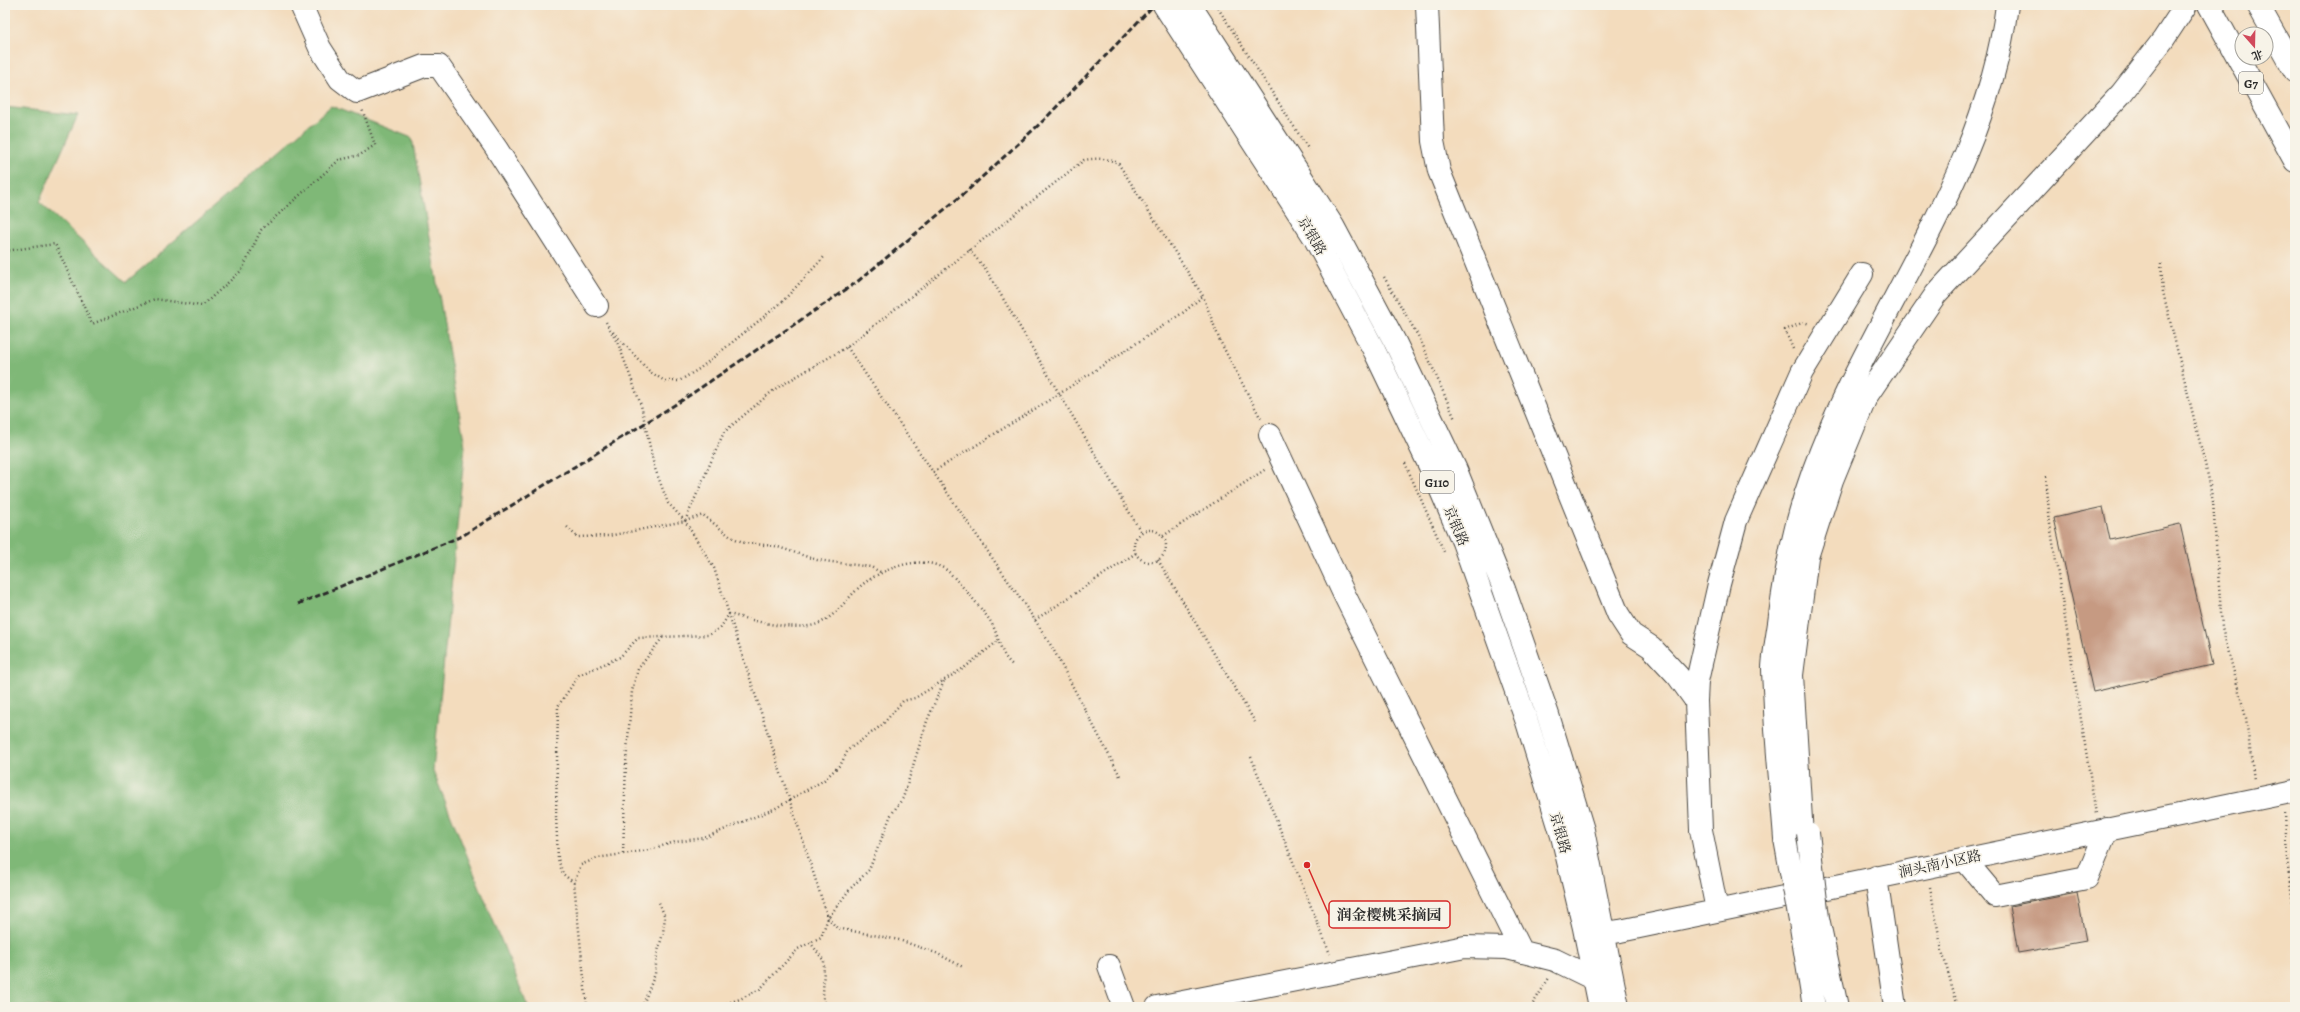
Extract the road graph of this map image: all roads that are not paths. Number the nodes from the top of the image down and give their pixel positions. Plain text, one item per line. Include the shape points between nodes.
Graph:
1 (301, 5) edge
2 (1164, 5) edge
3 (1190, 5) edge
4 (1427, 5) edge
5 (2007, 5) edge
6 (2186, 5) edge
7 (2191, 5) edge
8 (2209, 5) edge
9 (2258, 5) edge
10 (2295, 71) edge
11 (2295, 161) edge
12 (1862, 274) dead end
13 (597, 306) road end
14 (1270, 435) road end
15 (1696, 701) junction
16 (2290, 791) edge
17 (2103, 829) junction
18 (1799, 836) junction
19 (1964, 859) junction
20 (1876, 877) junction
21 (1716, 910) junction
22 (1809, 920) junction
23 (1594, 929) junction
24 (1522, 952) junction
25 (1109, 966) dead end
26 (1594, 978) junction
27 (1124, 1007) edge
28 (1156, 1007) edge
29 (1600, 1007) edge
30 (1618, 1007) edge
31 (1814, 1007) edge
32 (1837, 1007) edge
33 (1894, 1007) edge

1 - 13 main road via 324,55 340,79 357,92 424,66 439,66 496,148
2 - 23 main road, 京银路 / G110 via 1314,237 1375,352 1436,479 1466,549 1527,722
3 - 23 main road, 京银路 / G110 via 1333,226 1395,342 1456,470 1504,589 1548,715 1583,830
4 - 15 main road via 1433,141 1439,171 1618,614 1631,634 1651,647 1678,676
5 - 18 main road via 1989,89 1962,166 1912,268 1853,378 1813,472 1794,534 1782,595 1773,667 1777,743
6 - 18 main road via 2163,40 2121,94 1936,294 1866,397 1832,480 1808,557 1792,676
7 - 18 main road via 2128,92 2076,152 1948,289 1912,335 1876,401 1844,480 1820,551 1795,678
8 - 11 main road, G7
9 - 10 main road
12 - 15 main road via 1802,372 1736,521 1719,584 1699,674
14 - 24 main road via 1344,594
15 - 21 main road via 1702,830
16 - 17 main road, 涧头南小区路
17 - 19 main road, 涧头南小区路
17 - 19 main road via 2088,878 1995,896
18 - 22 main road, bridge
19 - 20 main road, 涧头南小区路
20 - 21 main road, 涧头南小区路
20 - 33 main road
21 - 23 main road, 涧头南小区路 via 1613,932
22 - 31 main road
22 - 32 main road
23 - 26 main road, 京银路 / G110
23 - 30 main road, 京银路 / G110
24 - 26 main road via 1559,962
24 - 28 main road via 1507,948 1465,947
25 - 27 main road
26 - 29 main road, 京银路 / G110

